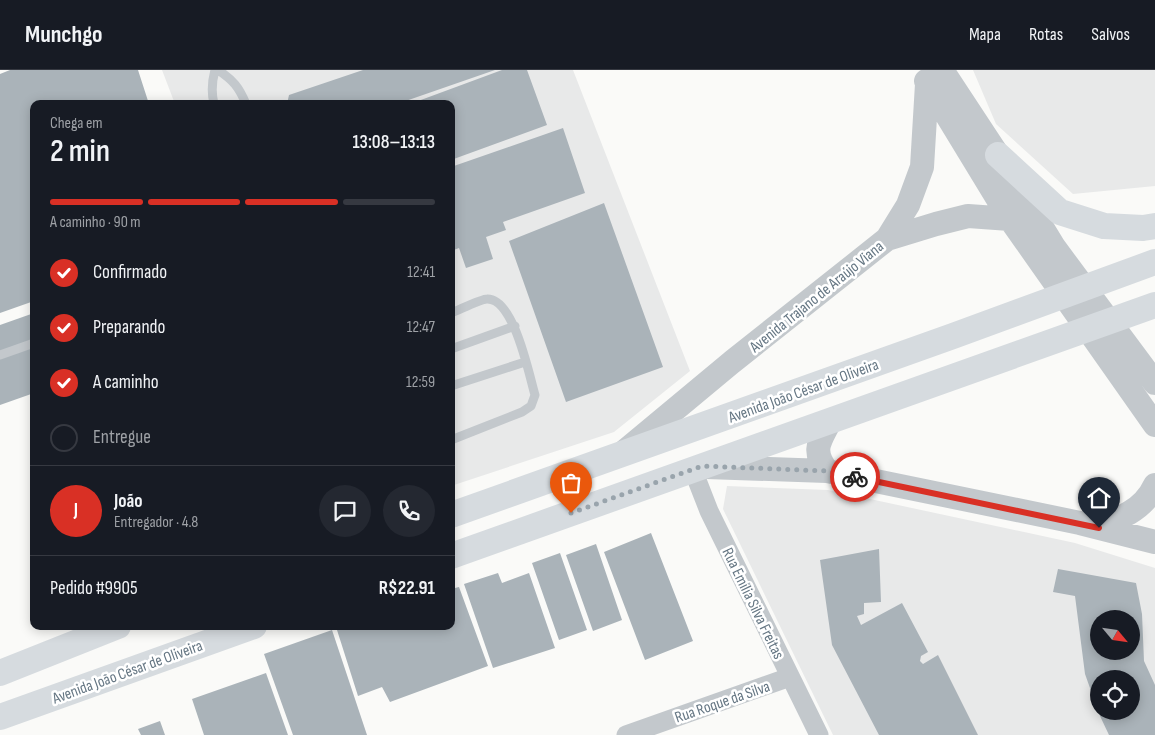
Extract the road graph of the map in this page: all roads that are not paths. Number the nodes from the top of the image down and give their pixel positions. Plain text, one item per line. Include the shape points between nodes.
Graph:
1 (217, 70) edge
2 (930, 75) edge
3 (213, 100) edge
4 (244, 100) edge
5 (998, 155) junction
6 (1010, 219) junction
7 (1155, 226) edge
8 (887, 238) junction
9 (1153, 263) edge
10 (1094, 302) junction
11 (1155, 305) edge
12 (455, 311) edge
13 (515, 326) junction
14 (30, 344) edge
15 (455, 348) edge
16 (0, 355) edge
17 (525, 362) junction
18 (1155, 383) edge
19 (455, 385) edge
20 (830, 421) junction
21 (1155, 426) edge
22 (455, 438) edge
23 (618, 456) junction
24 (697, 468) junction
25 (827, 471) junction
26 (1155, 485) edge
27 (623, 495) junction
28 (455, 515) edge
29 (1080, 523) junction
30 (1155, 542) edge
31 (455, 555) edge
32 (108, 630) edge
33 (243, 630) edge
34 (0, 672) edge
35 (790, 677) junction
36 (0, 716) edge
37 (626, 735) edge
38 (818, 735) edge

1 - 3 lane via 212,80
1 - 4 lane via 231,78
2 - 5 street
2 - 6 street
2 - 8 street, Avenida Trajano de Araújo Viana via 922,166 908,205
5 - 7 main road via 1060,212 1104,226
5 - 10 street via 1054,247
6 - 8 street via 968,216
6 - 10 street
6 - 21 street
8 - 23 street, Avenida Trajano de Araújo Viana
9 - 23 main road, Avenida João César de Oliveira
10 - 18 street
11 - 20 main road
12 - 13 lane via 487,299 505,309
13 - 15 lane
13 - 17 lane
14 - 16 lane
17 - 19 lane
17 - 22 lane via 535,395 531,406
20 - 24 main road
20 - 25 street via 818,448 819,460
23 - 27 main road via 630,471 631,483
23 - 28 main road, Avenida João César de Oliveira
24 - 25 street
24 - 27 main road
24 - 35 street, Rua Emília Silva Freitas via 709,511
25 - 29 street
26 - 29 street via 1140,506 1125,515 1096,523
27 - 31 main road
29 - 30 street
32 - 34 main road
33 - 36 main road, Avenida João César de Oliveira
35 - 37 street, Rua Roque da Silva
35 - 38 street, Rua Emília Silva Freitas

